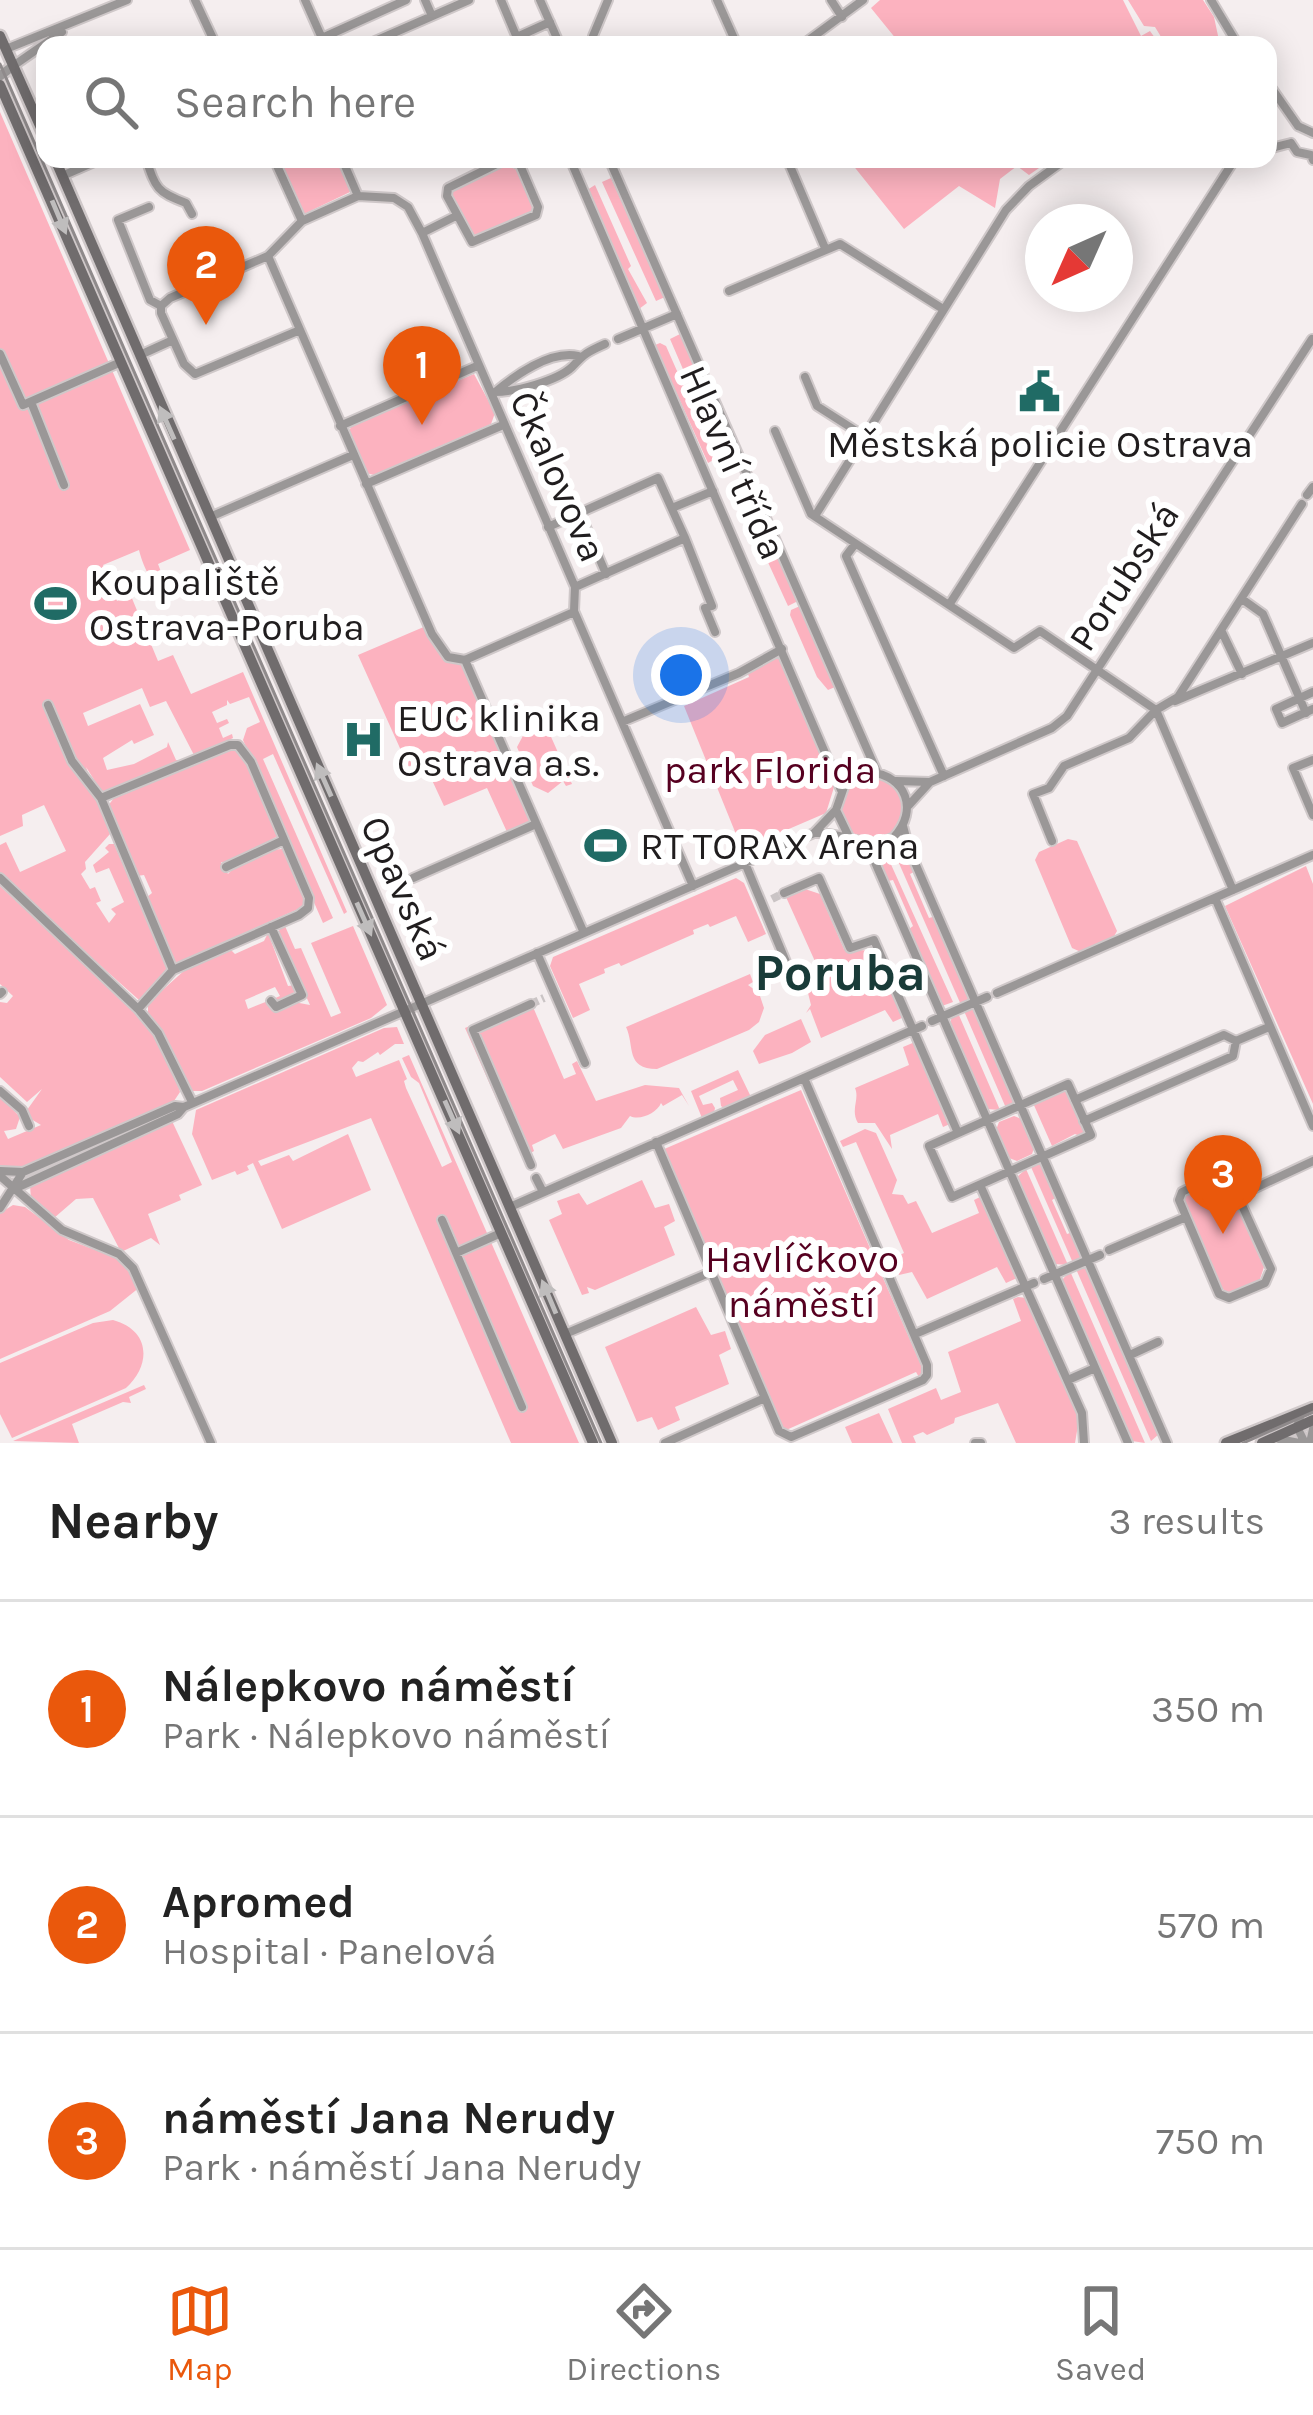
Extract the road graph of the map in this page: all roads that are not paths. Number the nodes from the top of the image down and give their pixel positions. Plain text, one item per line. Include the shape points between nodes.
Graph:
1 (127, 0) edge
2 (195, 0) edge
3 (305, 0) edge
4 (406, 0) edge
5 (424, 0) edge
6 (469, 0) edge
7 (501, 0) edge
8 (540, 0) edge
9 (608, 0) edge
10 (717, 0) edge
11 (831, 0) edge
12 (863, 0) edge
13 (1211, 0) edge
14 (432, 16) junction
15 (842, 17) junction
16 (550, 22) junction
17 (74, 25) junction
18 (0, 36) edge
19 (44, 36) edge
20 (59, 36) edge
21 (212, 36) edge
22 (321, 36) edge
23 (336, 36) edge
24 (386, 36) edge
25 (516, 36) edge
26 (526, 36) edge
27 (556, 36) edge
28 (593, 36) dead end
29 (733, 36) edge
30 (815, 36) edge
31 (1233, 36) edge
32 (36, 39) edge
33 (3, 51) edge
34 (36, 52) edge
35 (4, 75) edge
36 (1277, 96) edge
37 (36, 123) edge
38 (1298, 126) junction
39 (1313, 133) edge
40 (1291, 143) junction
41 (1277, 147) edge
42 (36, 153) edge
43 (1312, 156) edge
44 (42, 168) edge
45 (59, 168) edge
46 (80, 168) edge
47 (150, 168) edge
48 (278, 168) edge
49 (346, 168) edge
50 (486, 168) edge
51 (521, 168) edge
52 (574, 168) edge
53 (613, 168) edge
54 (791, 168) edge
55 (1055, 168) edge
56 (1229, 168) edge
57 (62, 176) junction
58 (358, 196) junction
59 (149, 207) dead end
60 (191, 214) dead end
61 (456, 217) junction
62 (302, 221) junction
63 (422, 233) junction
64 (826, 248) junction
65 (268, 256) junction
66 (729, 290) dead end
67 (163, 303) junction
68 (943, 309) junction
69 (676, 314) junction
70 (643, 328) junction
71 (300, 330) junction
72 (618, 339) dead end
73 (1312, 339) edge
74 (173, 340) junction
75 (604, 344) dead end
76 (0, 354) edge
77 (138, 356) junction
78 (578, 356) junction
79 (121, 362) junction
80 (477, 366) junction
81 (806, 377) dead end
82 (493, 394) junction
83 (31, 402) junction
84 (503, 424) junction
85 (340, 426) junction
86 (775, 431) dead end
87 (864, 436) junction
88 (353, 455) junction
89 (366, 484) junction
90 (64, 485) dead end
91 (713, 490) junction
92 (1308, 496) edge
93 (672, 508) junction
94 (580, 513) junction
95 (814, 515) junction
96 (209, 517) junction
97 (548, 527) junction
98 (685, 538) junction
99 (855, 544) junction
100 (606, 574) junction
101 (575, 587) junction
102 (1242, 599) junction
103 (949, 605) junction
104 (574, 611) junction
105 (1221, 630) junction
106 (715, 632) dead end
107 (1313, 643) edge
108 (782, 649) junction
109 (1282, 657) junction
110 (465, 660) junction
111 (1099, 669) junction
112 (1243, 674) junction
113 (1313, 692) edge
114 (1299, 699) junction
115 (1174, 701) junction
116 (48, 705) dead end
117 (1156, 710) junction
118 (1309, 711) edge
119 (622, 722) junction
120 (1313, 760) edge
121 (877, 772) junction
122 (944, 776) junction
123 (896, 781) junction
124 (930, 782) junction
125 (841, 790) junction
126 (101, 798) junction
127 (908, 806) junction
128 (836, 810) junction
129 (1313, 815) edge
130 (536, 824) junction
131 (903, 826) junction
132 (814, 833) junction
133 (848, 835) junction
134 (284, 840) junction
135 (1052, 841) dead end
136 (867, 844) junction
137 (1313, 855) edge
138 (745, 863) junction
139 (226, 867) dead end
140 (0, 878) edge
141 (413, 878) dead end
142 (693, 886) junction
143 (1233, 890) junction
144 (784, 893) tunnel mouth
145 (1215, 898) junction
146 (772, 899) tunnel mouth
147 (762, 904) junction
148 (272, 927) junction
149 (584, 933) junction
150 (536, 953) junction
151 (173, 970) junction
152 (796, 986) dead end
153 (272, 1001) dead end
154 (976, 1002) junction
155 (531, 1004) tunnel mouth
156 (412, 1006) junction
157 (138, 1009) junction
158 (944, 1016) junction
159 (923, 1026) junction
160 (1269, 1027) junction
161 (1236, 1041) junction
162 (585, 1063) dead end
163 (804, 1078) junction
164 (0, 1090) edge
165 (1075, 1100) junction
166 (1021, 1105) junction
167 (185, 1108) junction
168 (988, 1120) junction
169 (1084, 1121) junction
170 (29, 1126) dead end
171 (1313, 1126) edge
172 (958, 1133) junction
173 (656, 1142) junction
174 (1043, 1156) junction
175 (1313, 1161) edge
176 (531, 1165) dead end
177 (1010, 1171) junction
178 (22, 1172) junction
179 (0, 1173) edge
180 (536, 1178) dead end
181 (980, 1185) junction
182 (14, 1189) junction
183 (543, 1192) junction
184 (1238, 1196) junction
185 (510, 1207) junction
186 (0, 1208) edge
187 (1186, 1217) junction
188 (442, 1220) dead end
189 (502, 1232) junction
190 (456, 1252) junction
191 (1088, 1260) junction
192 (711, 1273) junction
193 (1055, 1274) junction
194 (1035, 1283) junction
195 (565, 1334) junction
196 (915, 1334) junction
197 (1158, 1342) dead end
198 (1130, 1354) junction
199 (1095, 1368) junction
200 (1068, 1380) junction
201 (765, 1398) junction
202 (522, 1407) dead end
203 (1304, 1416) edge
204 (1313, 1424) edge
205 (1166, 1441) edge
206 (211, 1443) edge
207 (593, 1443) edge
208 (613, 1443) edge
209 (665, 1443) edge
210 (1084, 1443) edge
211 (1128, 1443) edge
212 (1154, 1443) edge
213 (1226, 1443) edge
214 (1264, 1443) edge
215 (1304, 1443) edge

1 - 17 street
2 - 21 street
3 - 22 street
4 - 23 street
5 - 14 street
6 - 14 street
7 - 25 street
8 - 16 street
9 - 28 street
10 - 29 street
11 - 15 street
12 - 15 street
13 - 31 street
14 - 24 street
15 - 30 street
16 - 26 street
16 - 27 street
17 - 19 street
17 - 20 street
18 - 33 main road, Opavská
32 - 33 street
33 - 35 main road, Opavská
34 - 35 street
35 - 37 main road, Opavská
35 -> 42 main road, Opavská
36 - 38 street
38 - 39 street
38 - 40 street
40 - 41 street
40 - 43 street
44 -> 79 main road, Opavská
45 - 57 main road, Opavská
46 - 57 street
47 - 60 street via 164,197 185,203
48 - 62 street
49 - 58 street
50 - 61 street via 452,183 447,196
51 - 61 street via 538,207 531,220 478,243
52 - 70 street, Hlavní třída
53 - 69 street, Hlavní třída
54 - 64 street
55 - 68 street via 1014,201
56 - 103 street
57 - 77 main road, Opavská
58 - 62 street
58 - 63 street, Čkalovova via 394,198
59 - 67 street via 118,220 150,300
61 - 63 street
62 - 65 street
63 - 80 street, Čkalovova
64 - 66 street
64 - 68 street via 839,244
65 - 67 street
65 - 71 street
67 - 74 street
68 - 87 street
69 - 70 street
69 - 121 street, Hlavní třída
70 - 72 street
70 - 91 street, Hlavní třída
71 - 74 street via 197,374
71 - 85 street
73 - 111 street, Porubská
74 - 77 street
75 - 78 street
76 - 83 street via 22,403
96 -> 77 main road, Opavská
78 - 82 street via 511,378
78 - 82 street via 571,368
79 - 83 street
79 -> 156 main road, Opavská
80 - 82 street, Čkalovova
80 - 85 street
81 - 87 street via 817,406
82 - 84 street, Čkalovova
83 - 90 street
84 - 89 street
84 - 97 street, Čkalovova
85 - 88 street
86 - 95 street
87 - 95 street
88 - 89 street
88 - 96 street
89 - 110 street via 432,634 448,657
91 - 93 street
91 - 108 street, Hlavní třída
92 - 102 street
93 - 94 street via 658,478
93 - 98 street
94 - 97 street
94 - 100 street
95 - 99 street
156 -> 96 main road, Opavská
97 - 101 street, Čkalovova
98 - 100 street
98 - 106 street
99 - 103 street
99 - 122 street via 846,556
100 - 101 street
101 - 104 street, Čkalovova
102 - 105 street
102 - 109 street via 1263,614
103 - 111 street via 1014,648 1040,631
104 - 110 street
104 - 119 street, Čkalovova
105 - 112 street
105 - 115 street
107 - 109 street
108 - 119 street
108 - 125 street, Hlavní třída
109 - 112 street
109 - 114 street
110 - 130 street
111 - 117 street
111 - 122 street, Porubská via 1058,724
112 - 115 street
113 - 114 street
114 - 118 street
114 - 118 street via 1276,709 1282,723
115 - 117 street
116 - 126 street via 72,761
117 - 135 street via 1129,738 1064,766 1049,788 1033,794
117 - 143 street
119 - 142 street, Čkalovova
120 - 129 street via 1293,768
121 - 123 street
121 - 125 street
122 - 124 street, Porubská
123 - 124 street, Porubská
123 - 127 street
124 - 127 street, Porubská
125 - 128 street
126 - 134 street via 238,745
126 - 151 street
127 - 131 street
128 - 132 street
128 - 133 street
130 - 141 street
130 - 149 street
131 - 136 street
131 - 154 street
132 - 133 street
132 - 138 street
133 - 136 street
134 - 139 street
134 - 148 street via 308,908
136 - 158 street
137 - 143 street
138 - 142 street
138 - 147 street
140 - 157 street
142 - 149 street
143 - 145 street
144 - 159 street via 819,878 845,943 856,948 874,940
145 - 154 street
145 - 160 street
146 - 147 street
147 - 152 street
148 - 151 street
148 - 153 street via 302,995 276,1007
149 - 150 street
150 - 156 street
150 - 162 street
151 - 157 street
154 - 158 street
154 - 166 street
155 - 176 street via 473,1030
156 - 167 street
156 - 185 main road, Opavská
156 -> 189 main road, Opavská
157 - 167 street via 158,1033
158 - 159 street
158 - 168 street
159 - 163 street
159 - 172 street
160 - 161 street
160 - 171 street
161 - 165 street via 1224,1036
161 - 169 street via 1233,1056
163 - 173 street
163 - 196 street
164 - 170 street
165 - 166 street via 1068,1084
165 - 169 street
166 - 168 street
166 - 174 street
167 - 178 street
167 - 182 street
168 - 172 street
168 - 177 street
169 - 174 street via 1091,1135
172 - 181 street via 929,1146 952,1196
173 - 183 street
173 - 192 street
174 - 177 street
174 - 191 street
175 - 184 street
177 - 181 street
177 - 193 street
178 - 179 street
178 - 182 street
179 - 182 street
180 - 183 street
181 - 194 street
182 - 186 street
182 - 206 street via 69,1235 134,1268
183 - 185 street
184 - 187 street via 1217,1175 1182,1192
184 - 187 street via 1271,1275 1229,1298 1220,1294
195 -> 185 main road, Opavská
187 - 191 street
188 - 190 street
189 - 190 street
189 - 207 main road, Opavská
190 - 202 street
191 - 193 street
191 - 198 street
192 - 195 street
192 - 201 street
193 - 194 street
193 - 199 street
194 - 196 street
194 - 200 street
195 - 208 main road, Opavská
196 - 201 street via 927,1375 858,1409 791,1437 779,1431
197 - 198 street
198 - 205 street
199 - 200 street
199 - 211 street
200 - 210 street
201 - 209 street
203 - 204 main road
203 - 213 main road
203 - 214 main road
203 - 215 street
204 - 215 street
205 - 212 street
214 - 215 street

